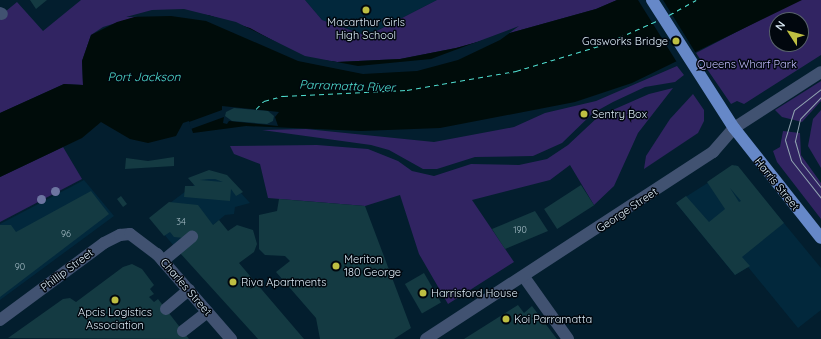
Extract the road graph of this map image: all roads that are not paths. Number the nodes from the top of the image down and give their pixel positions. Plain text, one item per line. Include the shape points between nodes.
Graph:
1 (652, 0) edge
2 (821, 72) edge
3 (734, 128) junction
4 (192, 237) dead end
5 (138, 238) joint
6 (821, 238) edge
7 (163, 261) junction
8 (524, 277) junction
9 (189, 290) junction
10 (205, 309) junction
11 (166, 310) dead end
12 (0, 320) edge
13 (181, 329) dead end
14 (227, 338) edge
15 (426, 339) edge
16 (568, 339) edge

1 - 3 main road, Harris Street
2 - 3 street, George Street
3 - 6 main road, Harris Street
3 - 8 street, George Street via 713,152
4 - 7 street
5 - 7 street, Charles Street
5 - 12 street, Phillip Street via 120,235 104,242
7 - 9 street, Charles Street
8 - 15 street, George Street
8 - 16 street
9 - 10 street, Charles Street
9 - 11 street
10 - 13 street
10 - 14 street, Charles Street

